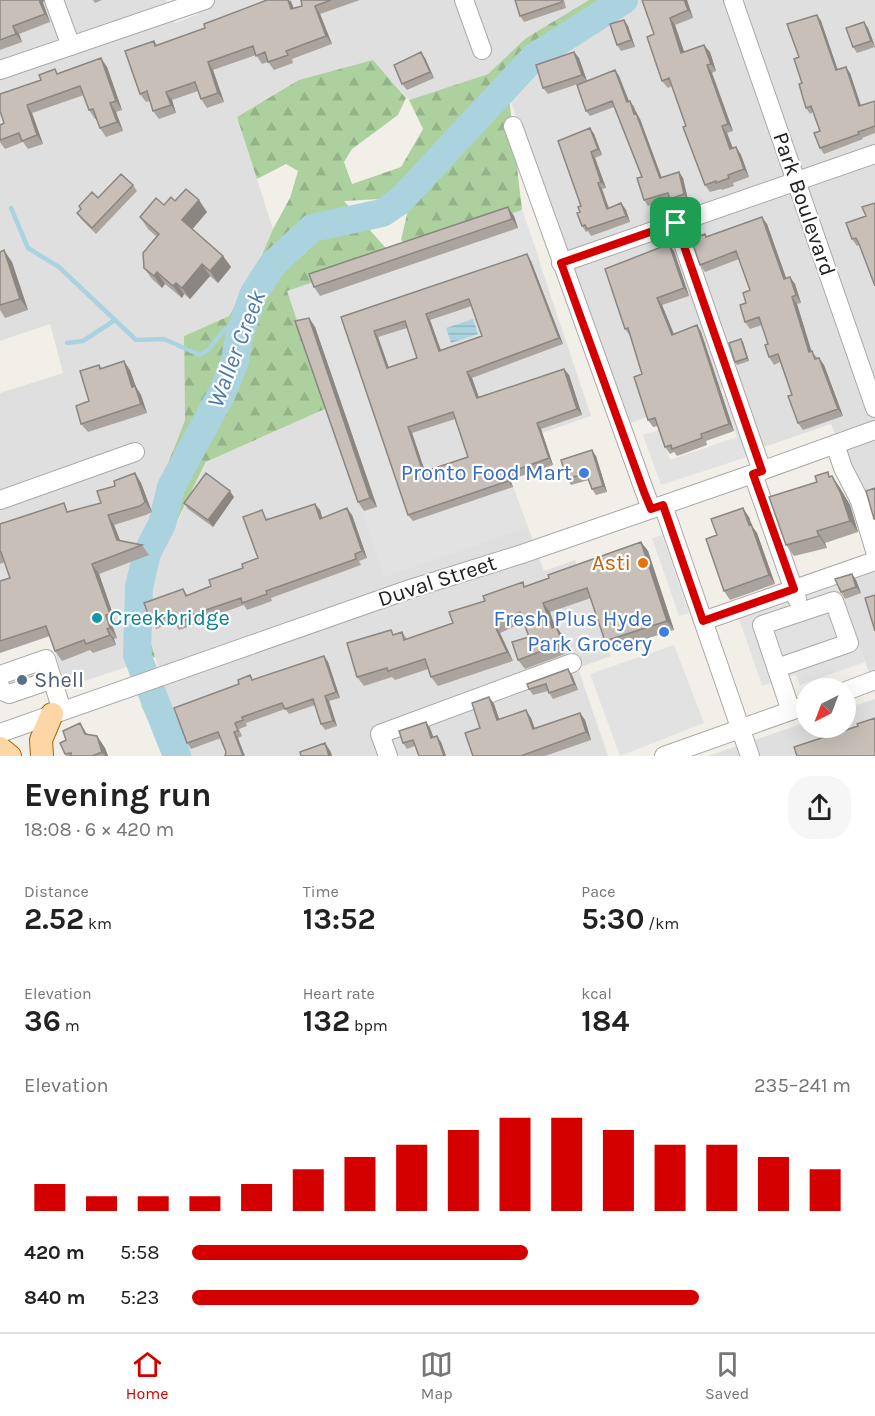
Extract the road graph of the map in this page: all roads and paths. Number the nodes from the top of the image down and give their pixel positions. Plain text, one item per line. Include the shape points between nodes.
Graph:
1 (54, 0) edge
2 (204, 0) edge
3 (464, 0) edge
4 (733, 0) edge
5 (172, 5) edge
6 (71, 46) junction
7 (482, 50) dead end
8 (0, 70) edge
9 (513, 126) dead end
10 (875, 154) edge
11 (796, 182) junction
12 (676, 223) junction
13 (561, 263) junction
14 (875, 408) edge
15 (875, 430) edge
16 (835, 444) junction
17 (135, 452) dead end
18 (757, 473) junction
19 (0, 500) edge
20 (657, 507) junction
21 (875, 551) edge
22 (875, 561) edge
23 (794, 589) junction
24 (801, 612) junction
25 (703, 621) junction
26 (572, 663) dead end
27 (777, 668) junction
28 (0, 675) edge
29 (53, 679) junction
30 (875, 680) edge
31 (0, 686) edge
32 (856, 687) edge
33 (796, 703) edge
34 (796, 709) edge
35 (57, 713) junction
36 (741, 728) junction
37 (0, 733) edge
38 (0, 748) edge
39 (10, 756) edge
40 (42, 756) edge
41 (388, 756) edge
42 (664, 756) edge
43 (750, 756) edge

1 - 6 street
2 - 5 street
3 - 7 street
4 - 11 street, Park Boulevard
5 - 6 street
6 - 8 street
9 - 13 street
10 - 11 street
11 - 12 street
11 - 14 street, Park Boulevard
12 - 13 street
12 - 18 street
13 - 20 street
15 - 16 street, Duval Street
16 - 18 street, Duval Street
16 - 21 street via 860,501
17 - 19 street
18 - 20 street, Duval Street
18 - 23 street
20 - 25 street
20 - 35 street, Duval Street
22 - 23 street
23 - 24 street
23 - 25 street
24 - 27 street via 762,625
24 - 27 street via 834,601 849,643
25 - 36 street
26 - 41 street via 380,734
27 - 33 street
28 - 29 street via 46,659
29 - 31 street via 9,694
29 - 35 street
30 - 32 street
34 - 36 street
35 - 37 street, Duval Street
35 - 40 main road via 41,740
36 - 42 street
36 - 43 street
38 - 39 main road

